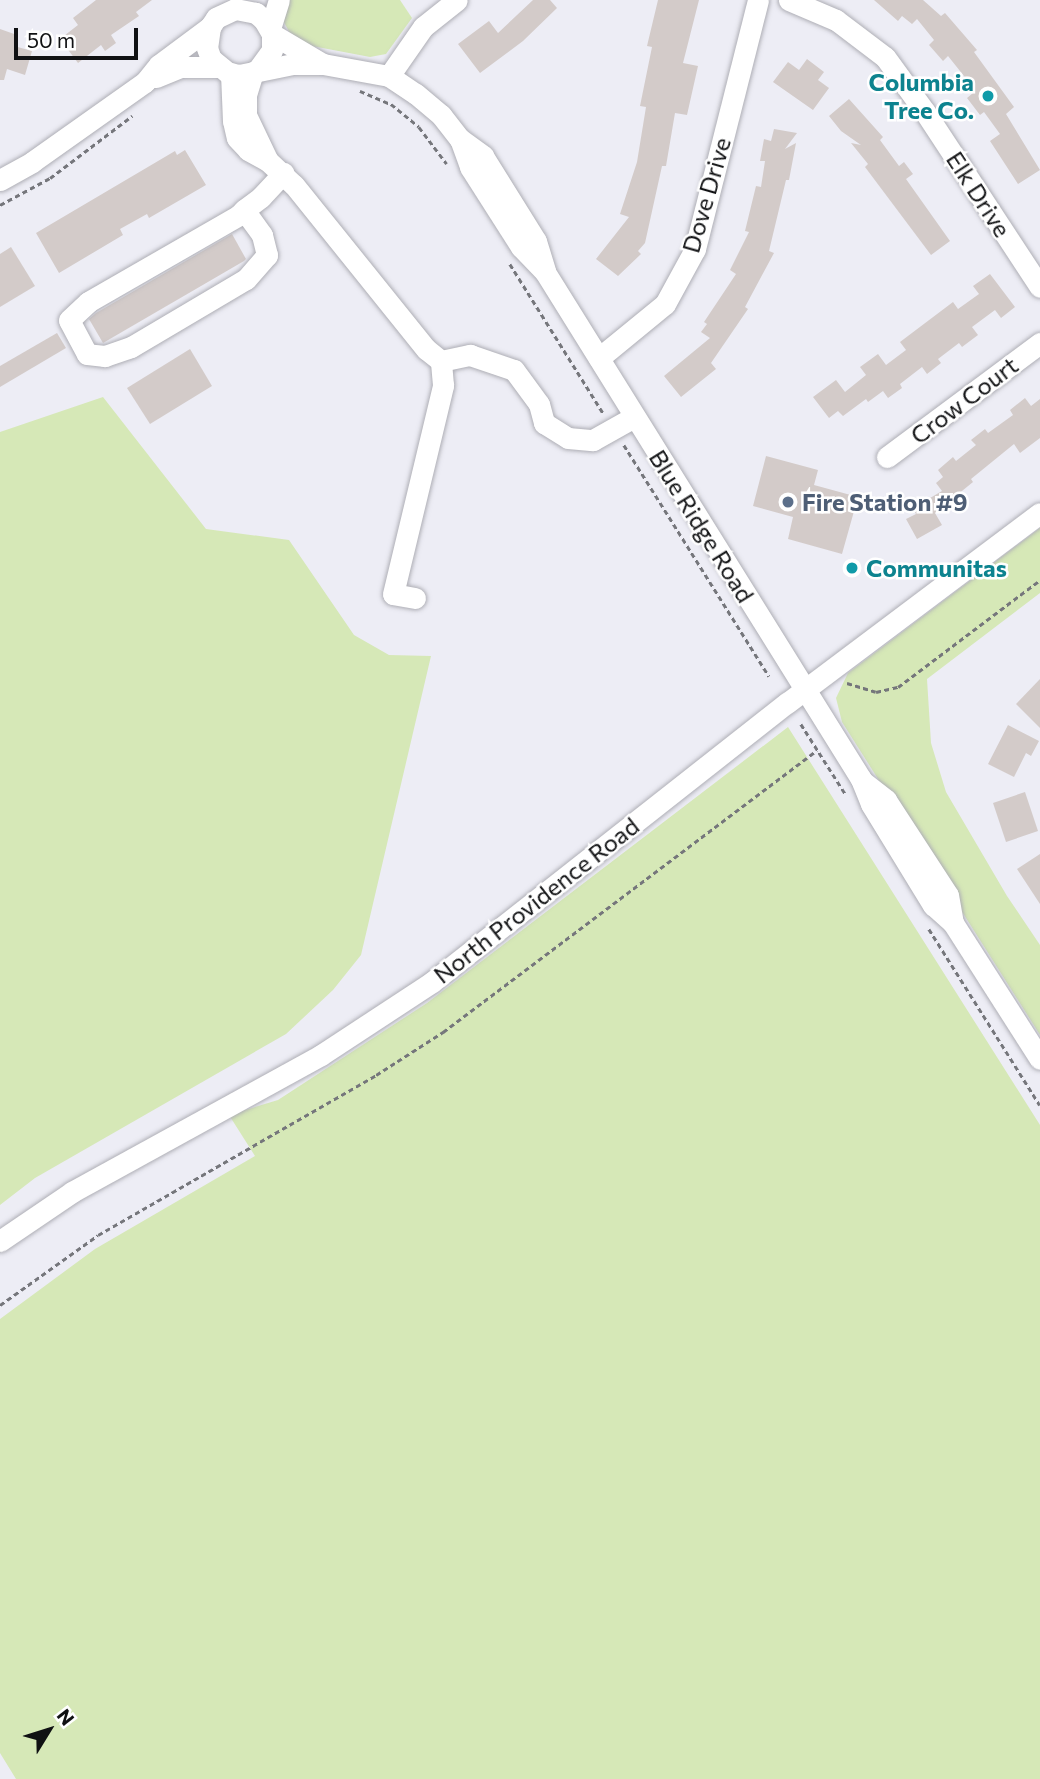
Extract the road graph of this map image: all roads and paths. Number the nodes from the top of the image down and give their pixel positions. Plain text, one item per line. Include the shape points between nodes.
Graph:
1 (208, 0) edge
2 (279, 0) edge
3 (457, 0) edge
4 (758, 0) edge
5 (789, 0) edge
6 (241, 5) edge
7 (212, 25) junction
8 (271, 32) junction
9 (323, 64) junction
10 (225, 70) junction
11 (256, 70) junction
12 (389, 76) junction
13 (145, 82) junction
14 (352, 88) dead end
15 (135, 114) dead end
16 (448, 165) dead end
17 (275, 167) junction
18 (0, 180) edge
19 (0, 205) edge
20 (244, 210) junction
21 (508, 260) dead end
22 (1040, 287) edge
23 (1040, 343) edge
24 (599, 358) junction
25 (441, 361) junction
26 (634, 417) junction
27 (613, 428) junction
28 (887, 457) dead end
29 (1040, 513) edge
30 (1040, 580) edge
31 (415, 598) dead end
32 (769, 676) dead end
33 (844, 681) dead end
34 (805, 690) junction
35 (817, 750) dead end
36 (931, 932) dead end
37 (1040, 1059) edge
38 (1040, 1105) edge
39 (0, 1241) edge
40 (0, 1305) edge

1 - 7 street
2 - 8 street
3 - 12 street via 423,27
4 - 24 street, Dove Drive via 695,249 665,304
5 - 22 street, Elk Drive via 836,20 885,57
6 - 7 street
6 - 8 street via 264,20
7 - 10 street via 207,48
7 - 13 street via 159,65
8 - 9 street, Blue Ridge Road
8 - 11 street via 272,50
9 - 11 street, Blue Ridge Road
9 - 12 street, Blue Ridge Road
10 - 11 street
10 - 13 street via 181,67
10 - 17 street via 237,138
11 - 17 street via 246,95 246,115
12 - 24 street, Blue Ridge Road via 441,115 460,139 470,167 520,247 545,272
13 - 18 street
14 - 16 path via 391,104 419,127
15 - 19 path via 50,178
17 - 20 street via 261,197
17 - 25 street via 426,349
20 - 20 street via 88,302 69,320 87,354 105,356 131,347 246,279 267,255 262,235
21 - 27 path
23 - 28 street, Crow Court
24 - 26 street, Blue Ridge Road
25 - 27 street via 470,355 514,370 538,404 544,423 568,438 593,440
25 - 31 street via 443,385 384,592
26 - 27 street
26 - 34 street, Blue Ridge Road
27 - 32 path
29 - 34 street, North Providence Road
30 - 33 path via 898,687 876,692
34 - 37 street, Blue Ridge Road via 933,905 953,923
34 - 39 street, North Providence Road via 432,982 321,1055 72,1192
35 - 40 path via 443,1032 98,1236
36 - 38 path

